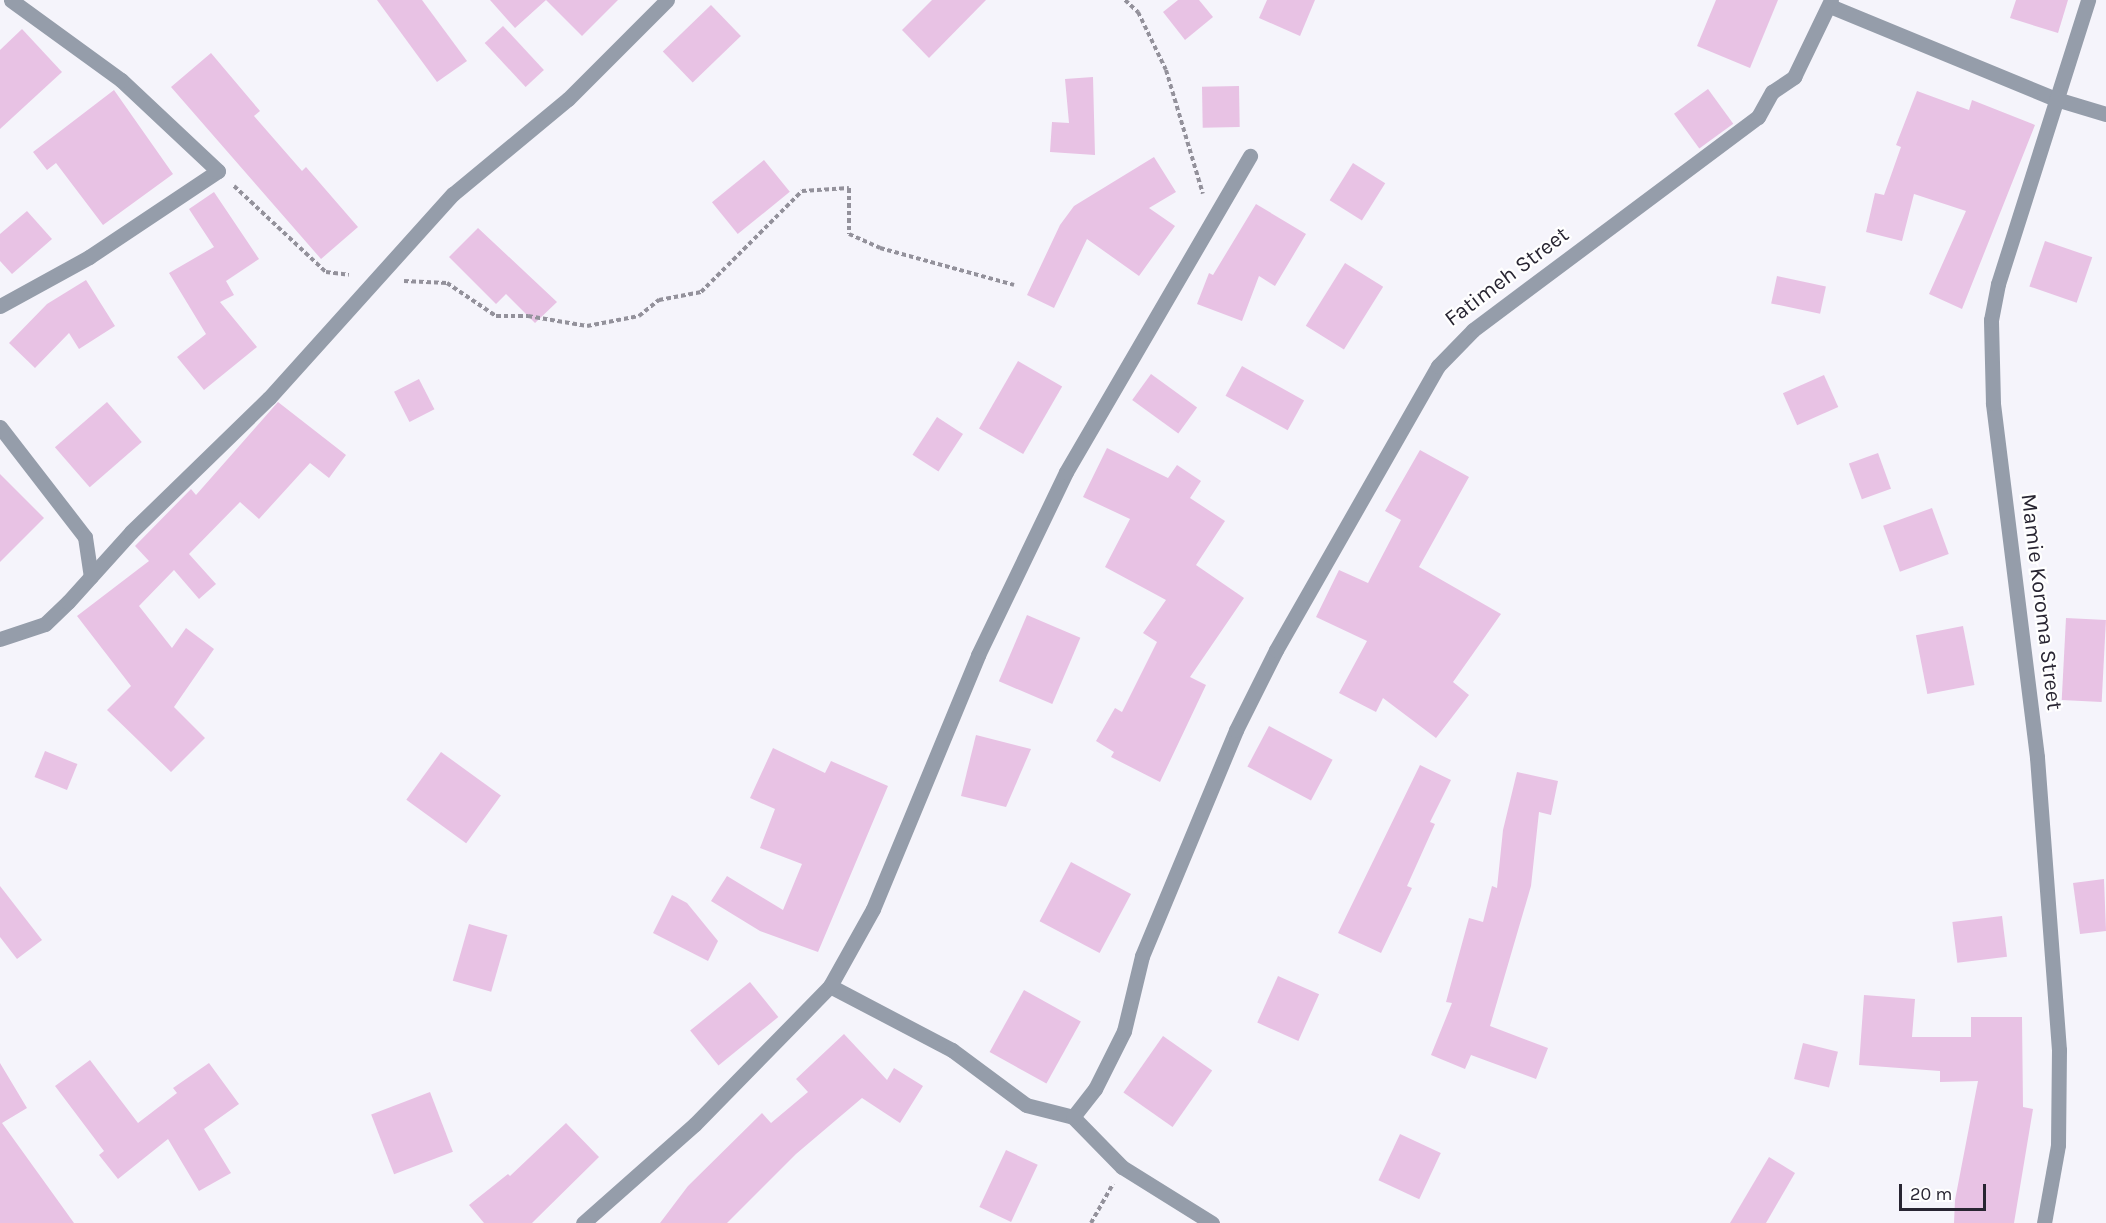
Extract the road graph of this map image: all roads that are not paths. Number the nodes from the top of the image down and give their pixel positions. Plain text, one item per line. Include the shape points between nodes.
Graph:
1 (9, 0) edge
2 (667, 0) edge
3 (2088, 0) edge
4 (0, 3) edge
5 (1830, 3) edge
6 (2056, 99) junction
7 (2106, 114) edge
8 (1250, 156) dead end
9 (0, 306) edge
10 (0, 427) edge
11 (91, 577) junction
12 (0, 639) edge
13 (830, 986) junction
14 (1073, 1117) junction
15 (583, 1223) edge
16 (1212, 1223) edge
17 (2044, 1223) edge

1 - 4 street
1 - 9 street via 121,80 219,171 89,257
2 - 11 street via 568,99 453,194 269,398 131,532
3 - 6 street, Mamie Koroma Street
5 - 6 street
5 - 14 street, Fatimeh Street via 1794,77 1772,92 1758,117 1453,346 1438,366 1276,650 1236,730 1142,956 1124,1031 1095,1089
6 - 7 street
6 - 17 street, Mamie Koroma Street via 1998,284 1991,320 1990,358 2037,757 2059,1050 2058,1145
8 - 13 street via 1066,472 974,666 873,909
10 - 11 street via 85,537
11 - 12 street via 45,624
13 - 14 street via 952,1050 1026,1105
13 - 15 street via 695,1124
14 - 16 street via 1122,1167

